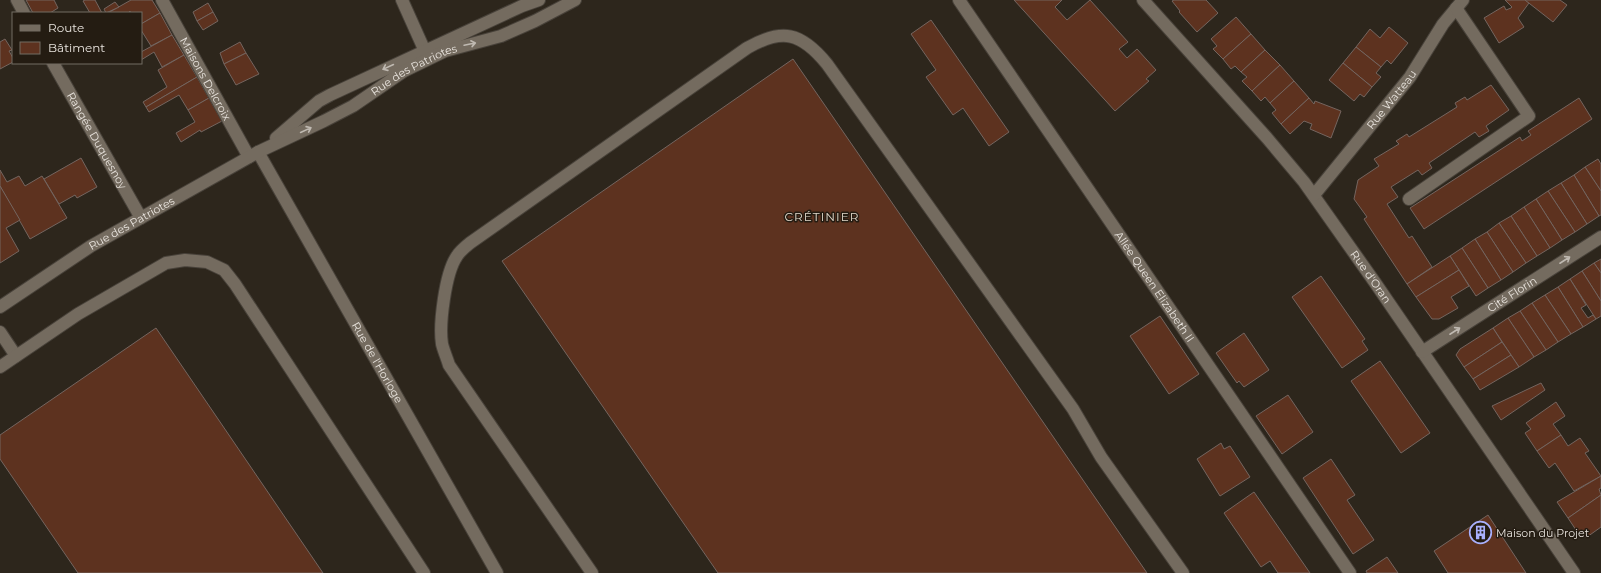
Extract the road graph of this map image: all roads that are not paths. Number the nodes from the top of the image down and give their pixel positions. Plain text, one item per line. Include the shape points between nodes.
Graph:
1 (17, 0) edge
2 (162, 0) edge
3 (402, 0) edge
4 (538, 0) edge
5 (574, 0) edge
6 (959, 0) edge
7 (1143, 0) edge
8 (1460, 4) edge
9 (23, 12) edge
10 (427, 54) junction
11 (54, 64) edge
12 (253, 155) junction
13 (1314, 195) junction
14 (1409, 199) dead end
15 (140, 218) junction
16 (1601, 237) edge
17 (29, 287) junction
18 (0, 300) edge
19 (0, 306) edge
20 (0, 332) edge
21 (1422, 352) junction
22 (16, 356) junction
23 (0, 367) edge
24 (424, 573) edge
25 (497, 573) edge
26 (592, 573) edge
27 (1183, 573) edge
28 (1350, 573) edge
29 (1574, 573) edge

1 - 9 street
2 - 12 street, Maisons Delcroix
3 - 10 street
4 - 10 street, Rue des Patriotes
10 -> 5 street, Rue des Patriotes via 501,36
6 - 28 street, Allée Queen Elizabeth II
7 - 13 street, Rue d'Oran via 1292,166
8 - 13 street, Rue Watteau via 1433,39 1410,77
8 - 14 street via 1529,116
12 -> 10 street, Rue des Patriotes via 353,106
10 -> 12 street, Rue des Patriotes via 320,101 285,132
11 - 15 street, Rangée Duquesnoy
12 - 15 street, Rue des Patriotes
12 - 25 street, Rue de l'Horloge
13 - 21 street, Rue d'Oran
15 - 17 street, Rue des Patriotes via 91,246
21 -> 16 street, Cité Florin
17 - 18 street, Rue des Patriotes
17 - 19 street, Rue des Patriotes
20 - 22 street
21 - 29 street, Rue d'Oran
22 - 23 street
22 - 24 street via 78,314 166,263 196,260 215,265 224,270 232,280
26 - 27 street via 449,365 442,343 441,320 452,265 470,242 747,48 777,36 804,42 827,64 1073,409 1101,457

